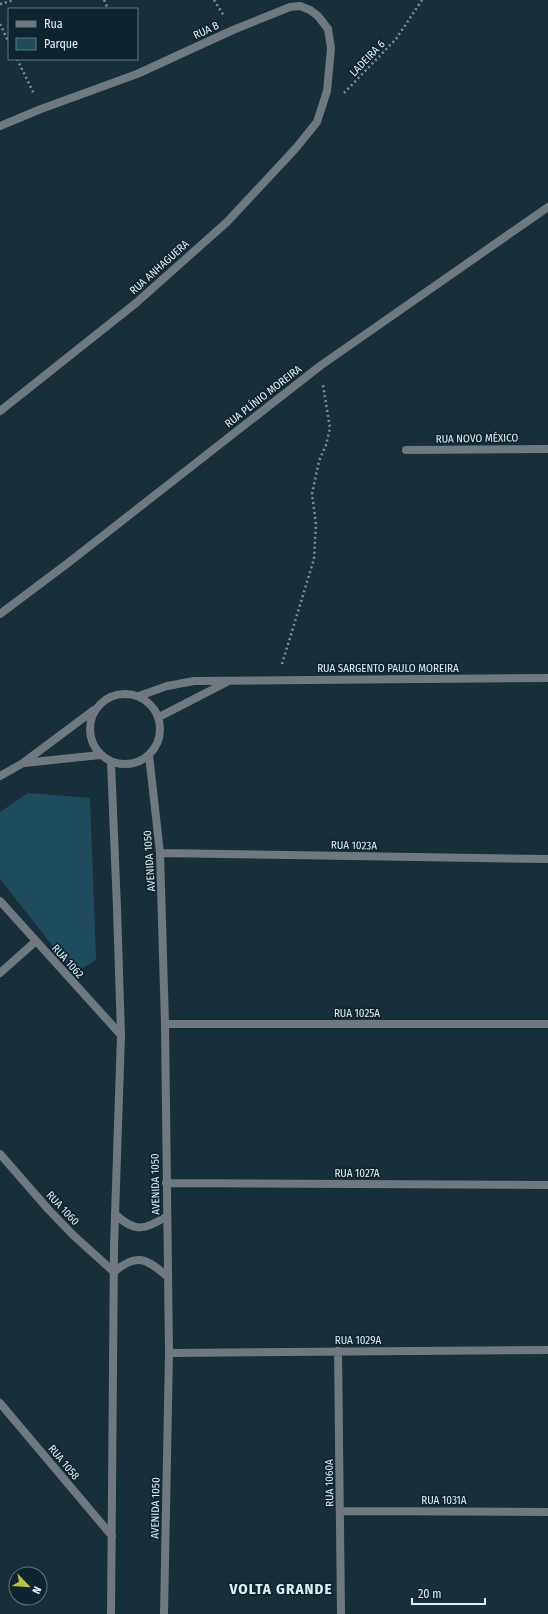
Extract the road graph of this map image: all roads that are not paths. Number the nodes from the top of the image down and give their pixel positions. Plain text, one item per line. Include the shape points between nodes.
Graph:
1 (317, 122) joint
2 (0, 126) edge
3 (548, 207) edge
4 (0, 412) edge
5 (548, 449) edge
6 (406, 450) dead end
7 (0, 614) edge
8 (548, 678) edge
9 (227, 682) junction
10 (139, 696) junction
11 (95, 710) junction
12 (159, 717) junction
13 (100, 755) junction
14 (149, 755) junction
15 (111, 762) junction
16 (23, 763) junction
17 (0, 776) edge
18 (160, 853) junction
19 (548, 859) edge
20 (0, 901) edge
21 (36, 941) junction
22 (0, 974) edge
23 (165, 1024) junction
24 (548, 1024) edge
25 (121, 1035) junction
26 (0, 1154) edge
27 (166, 1183) junction
28 (548, 1185) edge
29 (116, 1214) junction
30 (167, 1216) junction
31 (114, 1272) junction
32 (168, 1277) junction
33 (548, 1350) edge
34 (338, 1352) junction
35 (169, 1353) junction
36 (0, 1403) edge
37 (341, 1511) junction
38 (548, 1512) edge
39 (112, 1536) junction
40 (111, 1614) edge
41 (164, 1614) edge
42 (341, 1614) edge

1 - 2 street, RUA B via 328,91 331,48 328,29 310,10 290,6 137,74
1 - 4 street, RUA ANHAGUERA via 227,222 136,303
3 - 7 street, RUA PLÍNIO MOREIRA via 320,366
5 - 6 street, RUA NOVO MÉXICO
8 - 9 street, RUA SARGENTO PAULO MOREIRA
9 - 10 street, RUA SARGENTO PAULO MOREIRA via 194,681 167,686
9 - 12 street, RUA SARGENTO PAULO MOREIRA
10 - 11 street via 124,693 110,696
10 - 12 street via 151,704
11 - 13 street via 90,721 90,733 93,745
11 - 16 street
12 - 14 street via 159,738
13 - 15 street
13 - 16 street
14 - 15 street via 131,764
14 - 18 street, AVENIDA 1050
15 - 25 street
16 - 17 street
18 - 19 street, RUA 1023A
18 - 23 street, AVENIDA 1050
20 - 21 street, RUA 1062
21 - 22 street
21 - 25 street, RUA 1062
23 - 24 street, RUA 1025A
23 - 27 street, AVENIDA 1050
25 - 29 street
26 - 31 street, RUA 1060 via 48,1210
27 - 28 street, RUA 1027A
27 - 30 street, AVENIDA 1050
29 - 30 street via 135,1228 146,1227
29 - 31 street
30 - 32 street, AVENIDA 1050
31 - 32 street via 132,1260 142,1259 153,1264
31 - 39 street
32 - 35 street, AVENIDA 1050
33 - 34 street, RUA 1029A
34 - 35 street, RUA 1029A
34 - 37 street, RUA 1060A
35 - 41 street, AVENIDA 1050
36 - 39 street, RUA 1058
37 - 38 street, RUA 1031A
37 - 42 street, RUA 1060A
39 - 40 street

